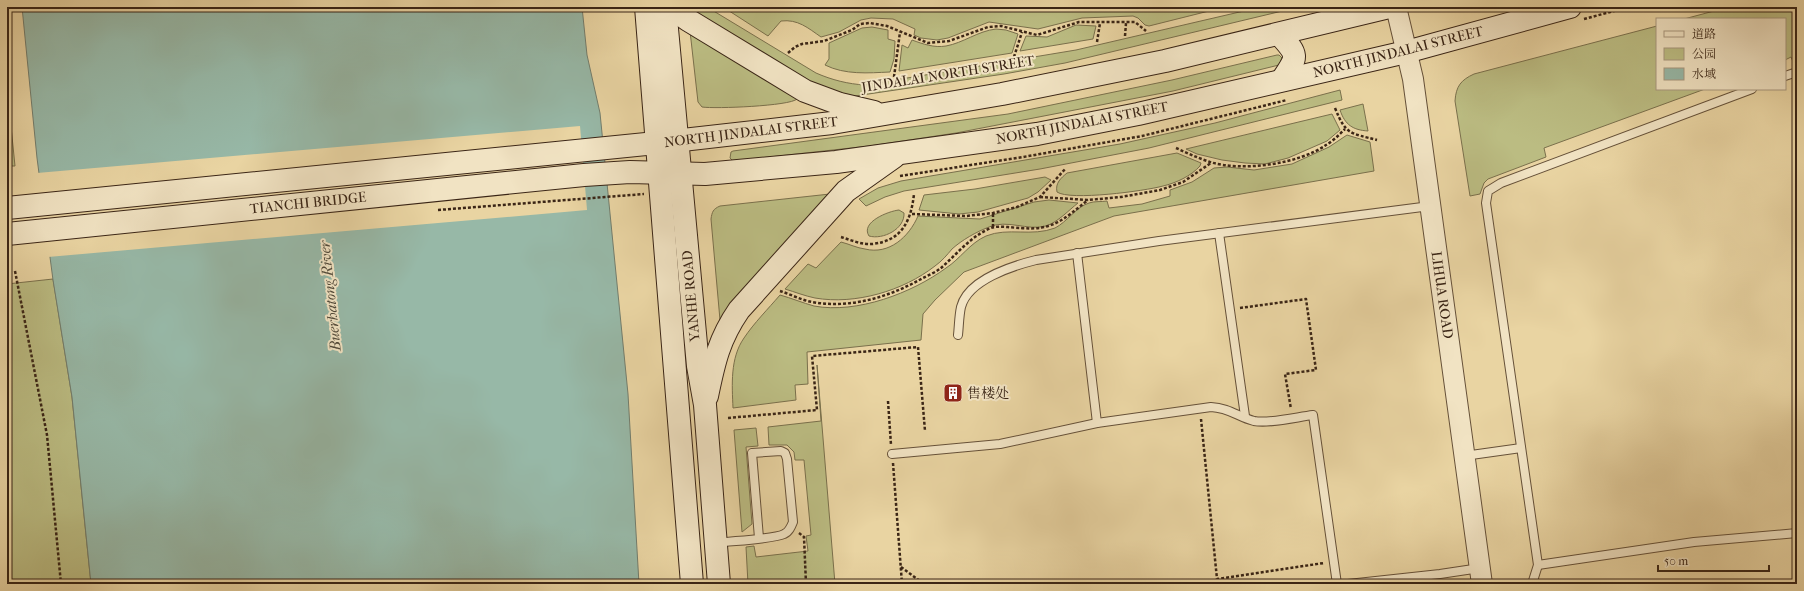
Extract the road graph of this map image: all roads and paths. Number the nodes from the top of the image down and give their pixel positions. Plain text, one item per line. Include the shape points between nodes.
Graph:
1 (646, 7) edge
2 (665, 7) edge
3 (670, 7) edge
4 (1389, 7) edge
5 (1396, 7) edge
6 (1564, 8) edge
7 (1100, 23) junction
8 (1126, 23) junction
9 (1146, 31) dead end
10 (900, 32) junction
11 (1022, 32) junction
12 (1279, 34) junction
13 (1125, 36) dead end
14 (1097, 42) dead end
15 (1406, 52) junction
16 (788, 53) dead end
17 (1014, 57) dead end
18 (1797, 72) edge
19 (1786, 76) edge
20 (894, 77) dead end
21 (1282, 80) junction
22 (1749, 90) edge
23 (1335, 108) dead end
24 (885, 115) junction
25 (1346, 129) junction
26 (1377, 140) dead end
27 (678, 141) junction
28 (656, 143) junction
29 (1176, 148) dead end
30 (582, 150) joint
31 (897, 154) junction
32 (1212, 163) junction
33 (1066, 168) dead end
34 (669, 173) junction
35 (584, 175) joint
36 (914, 194) dead end
37 (1040, 197) junction
38 (1088, 200) junction
39 (1430, 206) junction
40 (7, 208) edge
41 (993, 213) junction
42 (912, 214) junction
43 (993, 227) junction
44 (1219, 233) junction
45 (7, 234) edge
46 (841, 237) dead end
47 (1077, 254) junction
48 (15, 271) dead end
49 (778, 290) dead end
50 (1230, 310) junction
51 (958, 335) dead end
52 (888, 401) dead end
53 (705, 405) junction
54 (1200, 408) junction
55 (1245, 416) junction
56 (728, 418) dead end
57 (1292, 418) junction
58 (1098, 423) junction
59 (925, 431) dead end
60 (1521, 448) junction
61 (892, 454) junction
62 (1464, 456) junction
63 (791, 526) junction
64 (1797, 532) edge
65 (759, 538) junction
66 (716, 543) junction
67 (1334, 562) junction
68 (1538, 565) junction
69 (901, 567) junction
70 (1481, 576) edge
71 (61, 584) edge
72 (692, 584) edge
73 (719, 584) edge
74 (806, 584) edge
75 (902, 584) edge
76 (924, 584) edge
77 (1337, 584) edge
78 (1348, 584) edge
79 (1532, 584) edge

1 - 28 main road, YANHE ROAD
2 - 27 main road, YANHE ROAD
3 - 24 main road via 805,91 840,104
4 - 12 main road, NORTH JINDALAI STREET
5 - 15 street, LIHUA ROAD
6 - 15 main road, NORTH JINDALAI STREET
7 - 8 path
7 - 11 path via 1069,24 1037,35
7 - 14 path
8 - 9 path via 1135,22
8 - 13 path
10 - 11 path via 928,43 939,43 988,27 1002,26
10 - 16 path via 887,26 860,24 824,41 794,47
10 - 20 path
11 - 17 path
12 - 21 main road via 1290,46 1295,60
12 - 24 main road, NORTH JINDALAI STREET via 1114,72
15 - 21 main road, NORTH JINDALAI STREET
15 - 39 street, LIHUA ROAD via 1413,79
18 - 19 lane
21 - 31 main road, NORTH JINDALAI STREET via 1138,114 1037,134
22 - 60 lane via 1501,183 1488,191 1486,203
23 - 25 path
24 - 27 main road, NORTH JINDALAI STREET
25 - 26 path via 1352,134
25 - 32 path via 1326,146 1287,162 1264,166
27 - 28 main road, NORTH JINDALAI STREET
27 - 34 main road, YANHE ROAD
28 - 30 main road, NORTH JINDALAI STREET
28 - 34 main road, YANHE ROAD
29 - 32 path
30 - 40 main road, TIANCHI BRIDGE
31 - 34 main road, NORTH JINDALAI STREET via 713,173
31 - 53 main road via 846,191 739,310 726,328 718,349
32 - 38 path via 1183,182 1160,190
33 - 37 path
34 - 35 main road, NORTH JINDALAI STREET
34 - 53 main road, YANHE ROAD
34 - 72 main road, YANHE ROAD
35 - 45 main road, TIANCHI BRIDGE
36 - 42 path
37 - 38 path
37 - 41 path via 1017,207
38 - 43 path via 1059,223 1049,227
39 - 44 lane
39 - 62 street, LIHUA ROAD
41 - 42 path via 966,216
41 - 43 path
42 - 46 path via 905,227 895,236 883,241 867,244
43 - 49 path via 981,233 940,269 880,298 845,304 827,304 810,302
44 - 47 lane
44 - 50 lane
47 - 51 lane via 1018,264 975,287 966,296 961,307
47 - 58 lane
48 - 71 path via 47,435
50 - 55 lane
50 - 57 path via 1306,299 1316,370 1285,374
52 - 61 path
53 - 66 main road, YANHE ROAD
54 - 55 lane via 1223,408
54 - 58 lane
54 - 67 path via 1217,579
55 - 57 lane via 1254,421
56 - 59 path via 817,410 812,356 918,347
57 - 67 lane via 1313,415
58 - 61 lane via 1000,444
60 - 62 lane
60 - 68 lane
61 - 69 path
62 - 70 street, LIHUA ROAD
63 - 65 lane via 784,535
63 - 65 lane via 793,522 785,453 775,450 752,453
63 - 74 path via 804,537
64 - 68 lane via 1694,542
65 - 66 lane
66 - 73 main road, YANHE ROAD
67 - 77 lane
68 - 79 lane
69 - 75 path
69 - 76 path
70 - 78 lane

